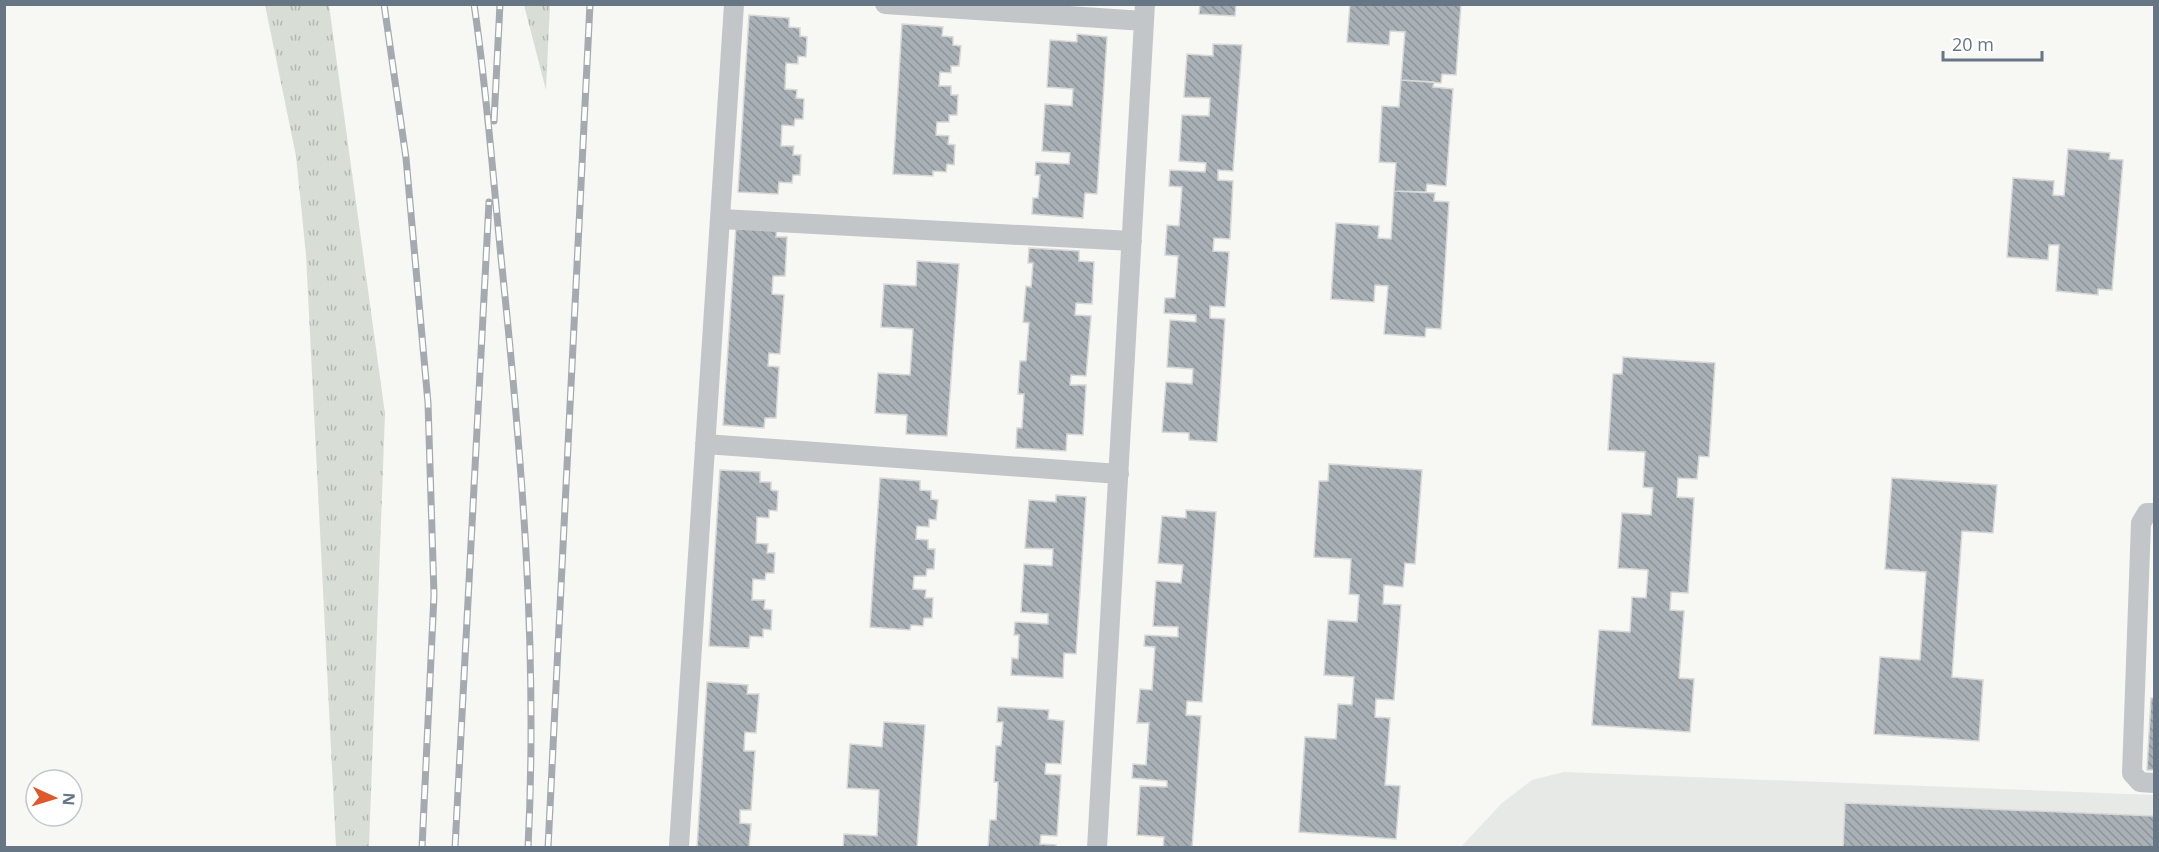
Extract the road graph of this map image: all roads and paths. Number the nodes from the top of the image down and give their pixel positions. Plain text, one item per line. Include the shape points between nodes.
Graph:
1 (734, 4) edge
2 (885, 4) edge
3 (1144, 13) edge
4 (721, 219) junction
5 (1132, 242) junction
6 (705, 444) junction
7 (1119, 474) junction
8 (2154, 513) edge
9 (2154, 783) edge
10 (679, 846) dead end
11 (1098, 848) edge

1 - 4 lane
2 - 3 lane
3 - 5 lane
4 - 5 lane
4 - 6 lane
5 - 7 lane
6 - 7 lane
6 - 10 lane
7 - 11 lane
8 - 9 lane via 2146,513 2142,523 2132,773 2140,782

